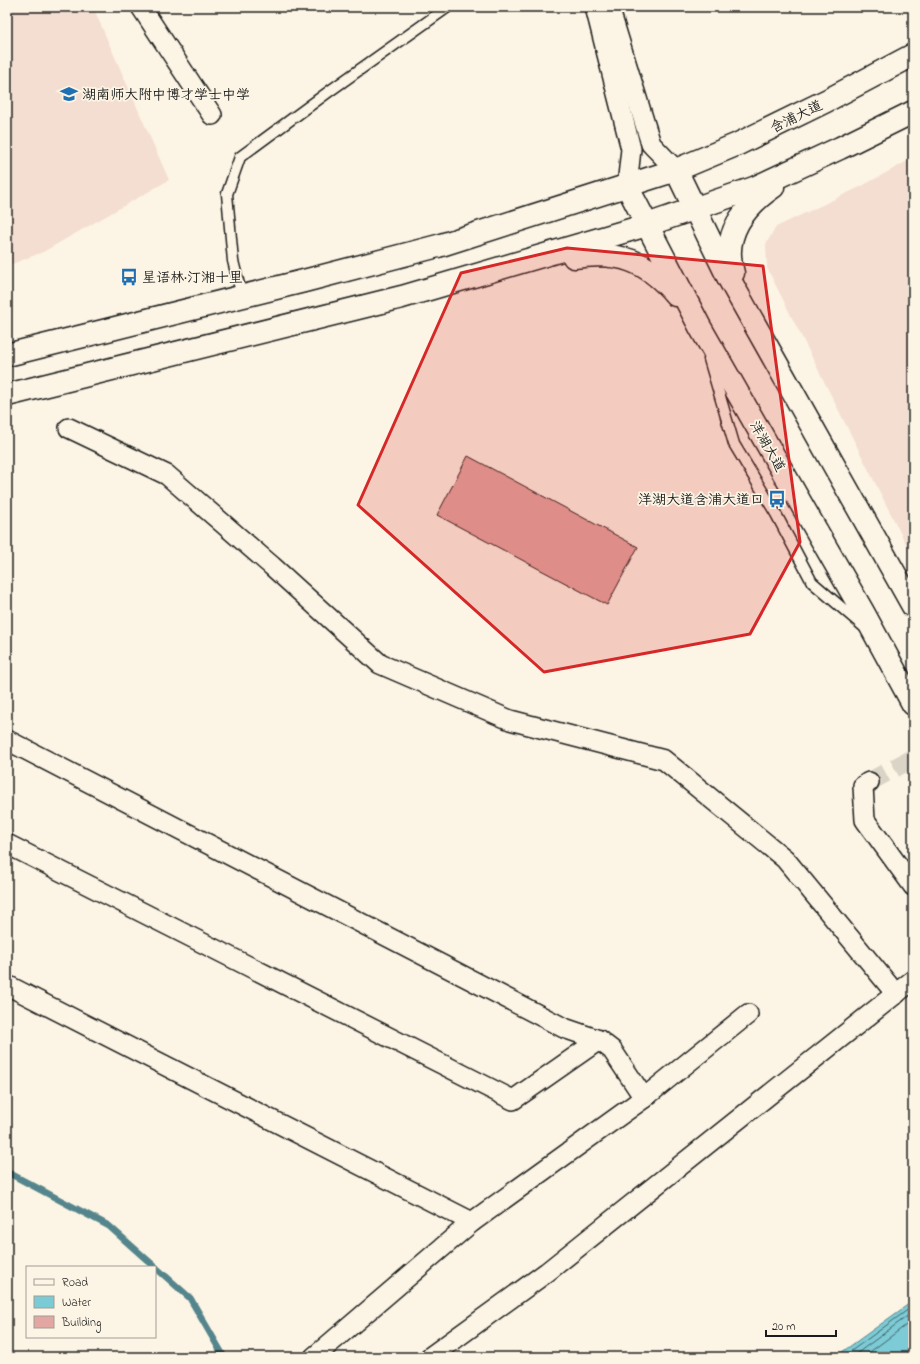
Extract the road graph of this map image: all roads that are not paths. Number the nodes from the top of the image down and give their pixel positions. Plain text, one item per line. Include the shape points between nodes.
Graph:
1 (141, 7) edge
2 (448, 7) edge
3 (595, 7) edge
4 (609, 7) edge
5 (913, 55) edge
6 (913, 112) edge
7 (212, 115) dead end
8 (800, 167) junction
9 (676, 170) junction
10 (627, 186) junction
11 (695, 210) junction
12 (647, 225) junction
13 (511, 265) junction
14 (242, 296) junction
15 (742, 302) junction
16 (700, 327) junction
17 (7, 355) edge
18 (7, 395) edge
19 (69, 428) dead end
20 (913, 606) edge
21 (878, 639) junction
22 (913, 704) edge
23 (7, 740) edge
24 (870, 782) tunnel mouth
25 (7, 844) edge
26 (913, 886) edge
27 (913, 980) edge
28 (7, 985) edge
29 (896, 994) junction
30 (748, 1014) dead end
31 (599, 1040) junction
32 (644, 1098) junction
33 (472, 1222) junction
34 (314, 1357) edge
35 (430, 1357) edge

1 - 7 street
2 - 14 lane via 240,157 227,194 233,261
3 - 10 street via 631,148
4 - 9 street via 651,144
5 - 9 main road, 含浦大道 via 826,102
6 - 8 main road
8 - 11 main road via 754,188
8 - 15 main road via 759,197 744,213 735,228 728,249
9 - 10 main road, 含浦大道
9 - 11 main road
10 - 12 main road, 洋湖大道
10 - 14 main road, 含浦大道 via 438,246
11 - 12 main road
11 - 15 main road
12 - 13 main road
12 - 16 main road, 洋湖大道
13 - 16 main road via 599,254 617,255 662,279
13 - 18 main road via 402,297
14 - 17 main road, 含浦大道
15 - 20 main road
16 - 21 main road, 洋湖大道
16 - 21 lane via 734,444 776,514 812,582
19 - 29 street via 167,475 380,664 510,720 664,760 785,859
21 - 22 main road, 洋湖大道
23 - 31 street via 564,1028
24 - 26 street via 863,786 865,820
25 - 31 street via 513,1100
27 - 29 street
28 - 33 street
29 - 35 street via 547,1272
30 - 32 street
31 - 32 street via 612,1050
32 - 33 street
33 - 34 street

